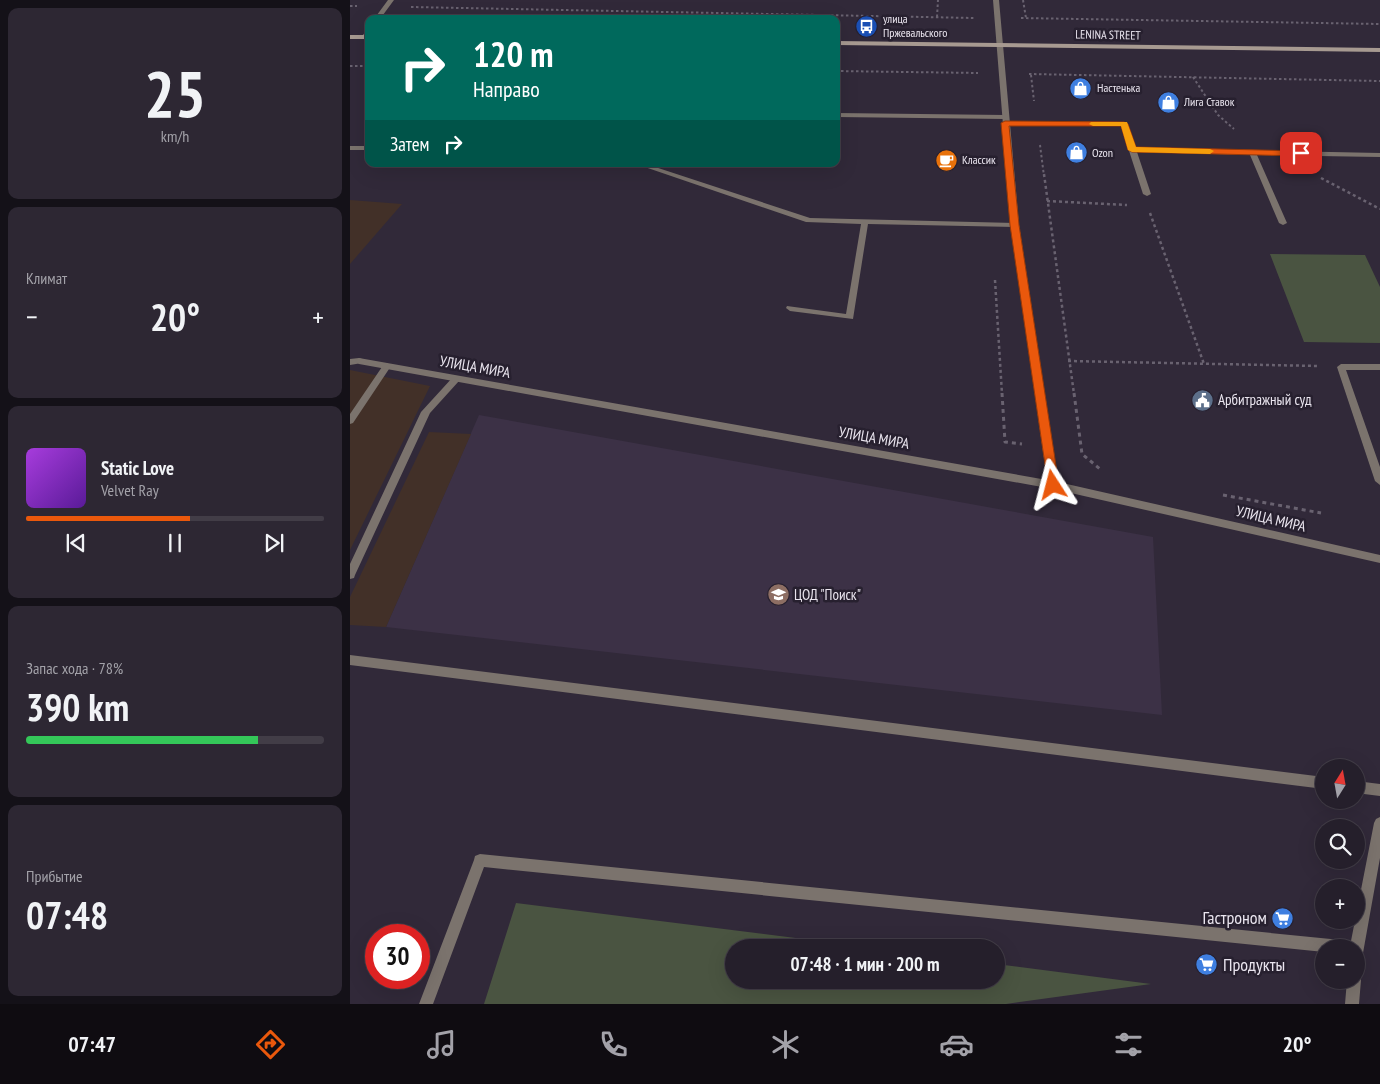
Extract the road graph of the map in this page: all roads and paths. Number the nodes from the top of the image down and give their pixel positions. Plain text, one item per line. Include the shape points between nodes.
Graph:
1 (391, 0) edge
2 (938, 0) edge
3 (996, 0) edge
4 (1023, 0) edge
5 (350, 6) edge
6 (386, 7) junction
7 (380, 15) edge
8 (787, 15) edge
9 (840, 16) edge
10 (937, 18) junction
11 (998, 18) junction
12 (1026, 18) junction
13 (1380, 24) edge
14 (350, 37) edge
15 (365, 37) edge
16 (840, 43) edge
17 (1000, 44) junction
18 (1380, 50) edge
19 (350, 66) edge
20 (365, 66) edge
21 (840, 71) edge
22 (1003, 74) junction
23 (1031, 74) junction
24 (1380, 80) edge
25 (840, 116) edge
26 (1005, 120) junction
27 (1037, 123) junction
28 (350, 148) edge
29 (365, 148) edge
30 (1132, 150) junction
31 (1252, 152) junction
32 (1380, 155) edge
33 (649, 167) edge
34 (1147, 194) joint
35 (1047, 201) junction
36 (1148, 206) junction
37 (865, 222) junction
38 (1283, 223) dead end
39 (1015, 225) junction
40 (790, 308) dead end
41 (355, 361) edge
42 (1068, 361) junction
43 (1204, 364) junction
44 (386, 366) junction
45 (1341, 366) junction
46 (1380, 367) edge
47 (456, 379) junction
48 (350, 421) edge
49 (1101, 470) dead end
50 (1380, 481) edge
51 (1053, 485) junction
52 (1214, 494) dead end
53 (1321, 513) dead end
54 (1380, 559) edge
55 (350, 575) edge
56 (350, 660) edge
57 (1315, 782) edge
58 (1365, 788) edge
59 (1380, 790) edge
60 (1380, 823) edge
61 (1358, 939) edge
62 (1315, 944) edge
63 (1353, 989) edge
64 (426, 1004) edge
65 (1352, 1004) edge

1 - 6 street
2 - 10 path
3 - 11 street
4 - 12 path
5 - 6 path
6 - 7 street
6 - 8 path
9 - 10 path
10 - 11 path
11 - 12 path
11 - 17 street
12 - 13 path
14 - 15 main road
16 - 17 main road, LENINA STREET
17 - 18 main road, LENINA STREET
17 - 22 street
19 - 20 path
21 - 22 path
22 - 23 path
22 - 26 street
23 - 24 path
23 - 27 path
25 - 26 street
26 - 27 street
26 - 39 street
27 - 30 street via 1124,124
27 - 35 path
28 - 29 street
30 - 31 street
30 - 34 street
31 - 32 street
31 - 38 street
33 - 37 street via 809,220
34 - 36 path
35 - 36 path
35 - 42 path
36 - 43 path
37 - 39 street
37 - 40 street via 850,317
39 - 51 street
41 - 44 street, УЛИЦА МИРА
42 - 43 path
42 - 49 path via 1082,454
43 - 45 path
44 - 47 street, УЛИЦА МИРА
44 - 48 street
45 - 46 street
45 - 50 street
47 - 51 street, УЛИЦА МИРА
47 - 55 street via 426,412
51 - 54 street, УЛИЦА МИРА
52 - 53 path
56 - 57 street
58 - 59 street
60 - 61 street
62 - 64 street via 480,860
63 - 65 street

